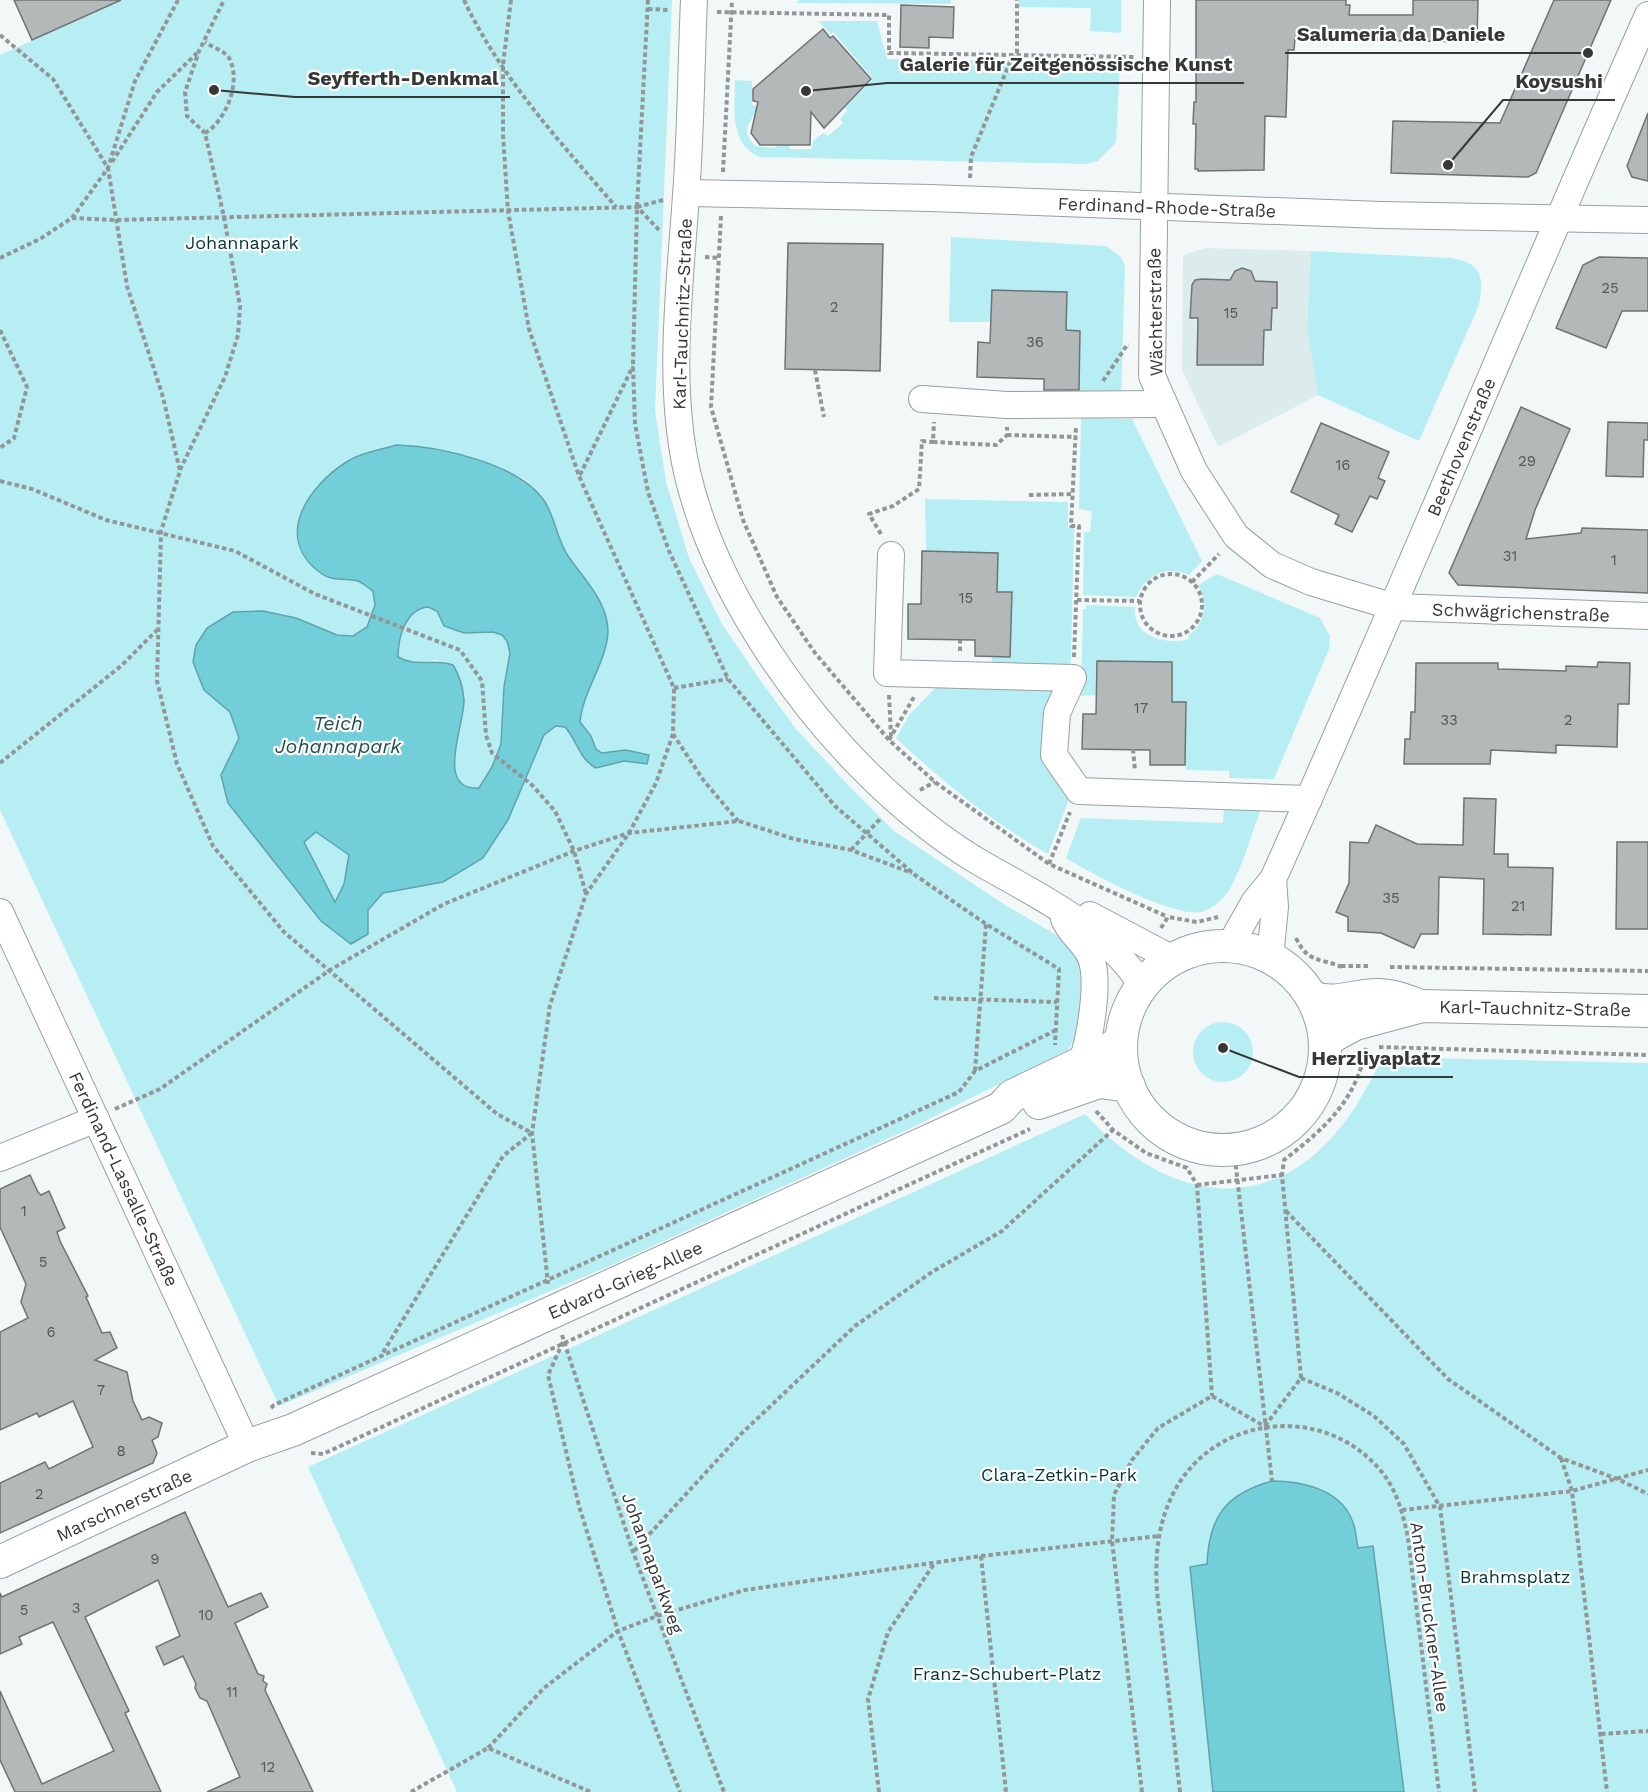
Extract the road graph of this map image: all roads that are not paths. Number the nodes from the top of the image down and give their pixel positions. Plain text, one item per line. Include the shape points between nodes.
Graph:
1 (1157, 0) edge
2 (694, 6) edge
3 (1648, 15) edge
4 (687, 193) junction
5 (1155, 206) junction
6 (1557, 218) junction
7 (1648, 220) edge
8 (929, 400) road end
9 (1162, 404) junction
10 (891, 555) dead end
11 (1394, 607) junction
12 (1648, 616) edge
13 (1309, 799) junction
14 (1273, 879) junction
15 (1058, 905) junction
16 (0, 912) edge
17 (1165, 945) junction
18 (1230, 945) junction
19 (1274, 959) junction
20 (1142, 985) junction
21 (1312, 997) junction
22 (1422, 1006) junction
23 (1648, 1011) edge
24 (1121, 1041) junction
25 (1325, 1044) junction
26 (1068, 1057) junction
27 (1129, 1086) junction
28 (1001, 1108) junction
29 (96, 1119) junction
30 (0, 1158) edge
31 (247, 1446) junction
32 (0, 1562) edge

1 - 5 street, Wächterstraße
2 - 4 street, Karl-Tauchnitz-Straße
3 - 6 street, Beethovenstraße
4 - 5 street, Ferdinand-Rhode-Straße
4 - 15 street, Karl-Tauchnitz-Straße via 678,407 688,473 718,564 779,670 825,728 897,801 963,852
5 - 6 street, Ferdinand-Rhode-Straße
5 - 9 street, Wächterstraße via 1152,376
6 - 7 street, Ferdinand-Rhode-Straße
6 - 11 street, Beethovenstraße
8 - 9 street via 1007,405
9 - 11 street, Wächterstraße via 1194,471 1236,536 1272,565 1311,582
10 - 13 street via 887,673 1072,678 1057,713 1054,754 1079,791
11 - 12 street, Schwägrichenstraße
11 - 13 street, Beethovenstraße
13 - 14 street, Beethovenstraße
14 - 18 street, Beethovenstraße via 1255,901
14 - 19 street, Beethovenstraße
15 - 17 street, Karl-Tauchnitz-Straße
15 - 20 street, Karl-Tauchnitz-Straße via 1110,945
15 - 26 street via 1093,966 1092,1028
16 - 29 street, Ferdinand-Lassalle-Straße
17 - 18 main road
17 - 20 main road via 1156,970
18 - 19 main road
19 - 21 main road via 1300,980
20 - 24 main road via 1124,1021
21 - 22 main road, Karl-Tauchnitz-Straße via 1324,1002 1376,995
21 - 25 main road
22 - 23 main road, Karl-Tauchnitz-Straße
22 - 25 main road, Karl-Tauchnitz-Straße via 1355,1024
24 - 26 main road, Edvard-Grieg-Allee via 1108,1050
24 - 27 main road
25 - 27 main road via 1322,1075 1304,1111 1274,1137 1234,1150 1177,1140 1146,1115
26 - 28 main road, Edvard-Grieg-Allee
27 - 28 main road, Edvard-Grieg-Allee via 1099,1082 1018,1111
28 - 31 main road, Edvard-Grieg-Allee via 293,1430
29 - 30 street
29 - 31 street, Ferdinand-Lassalle-Straße
31 - 32 main road, Marschnerstraße

